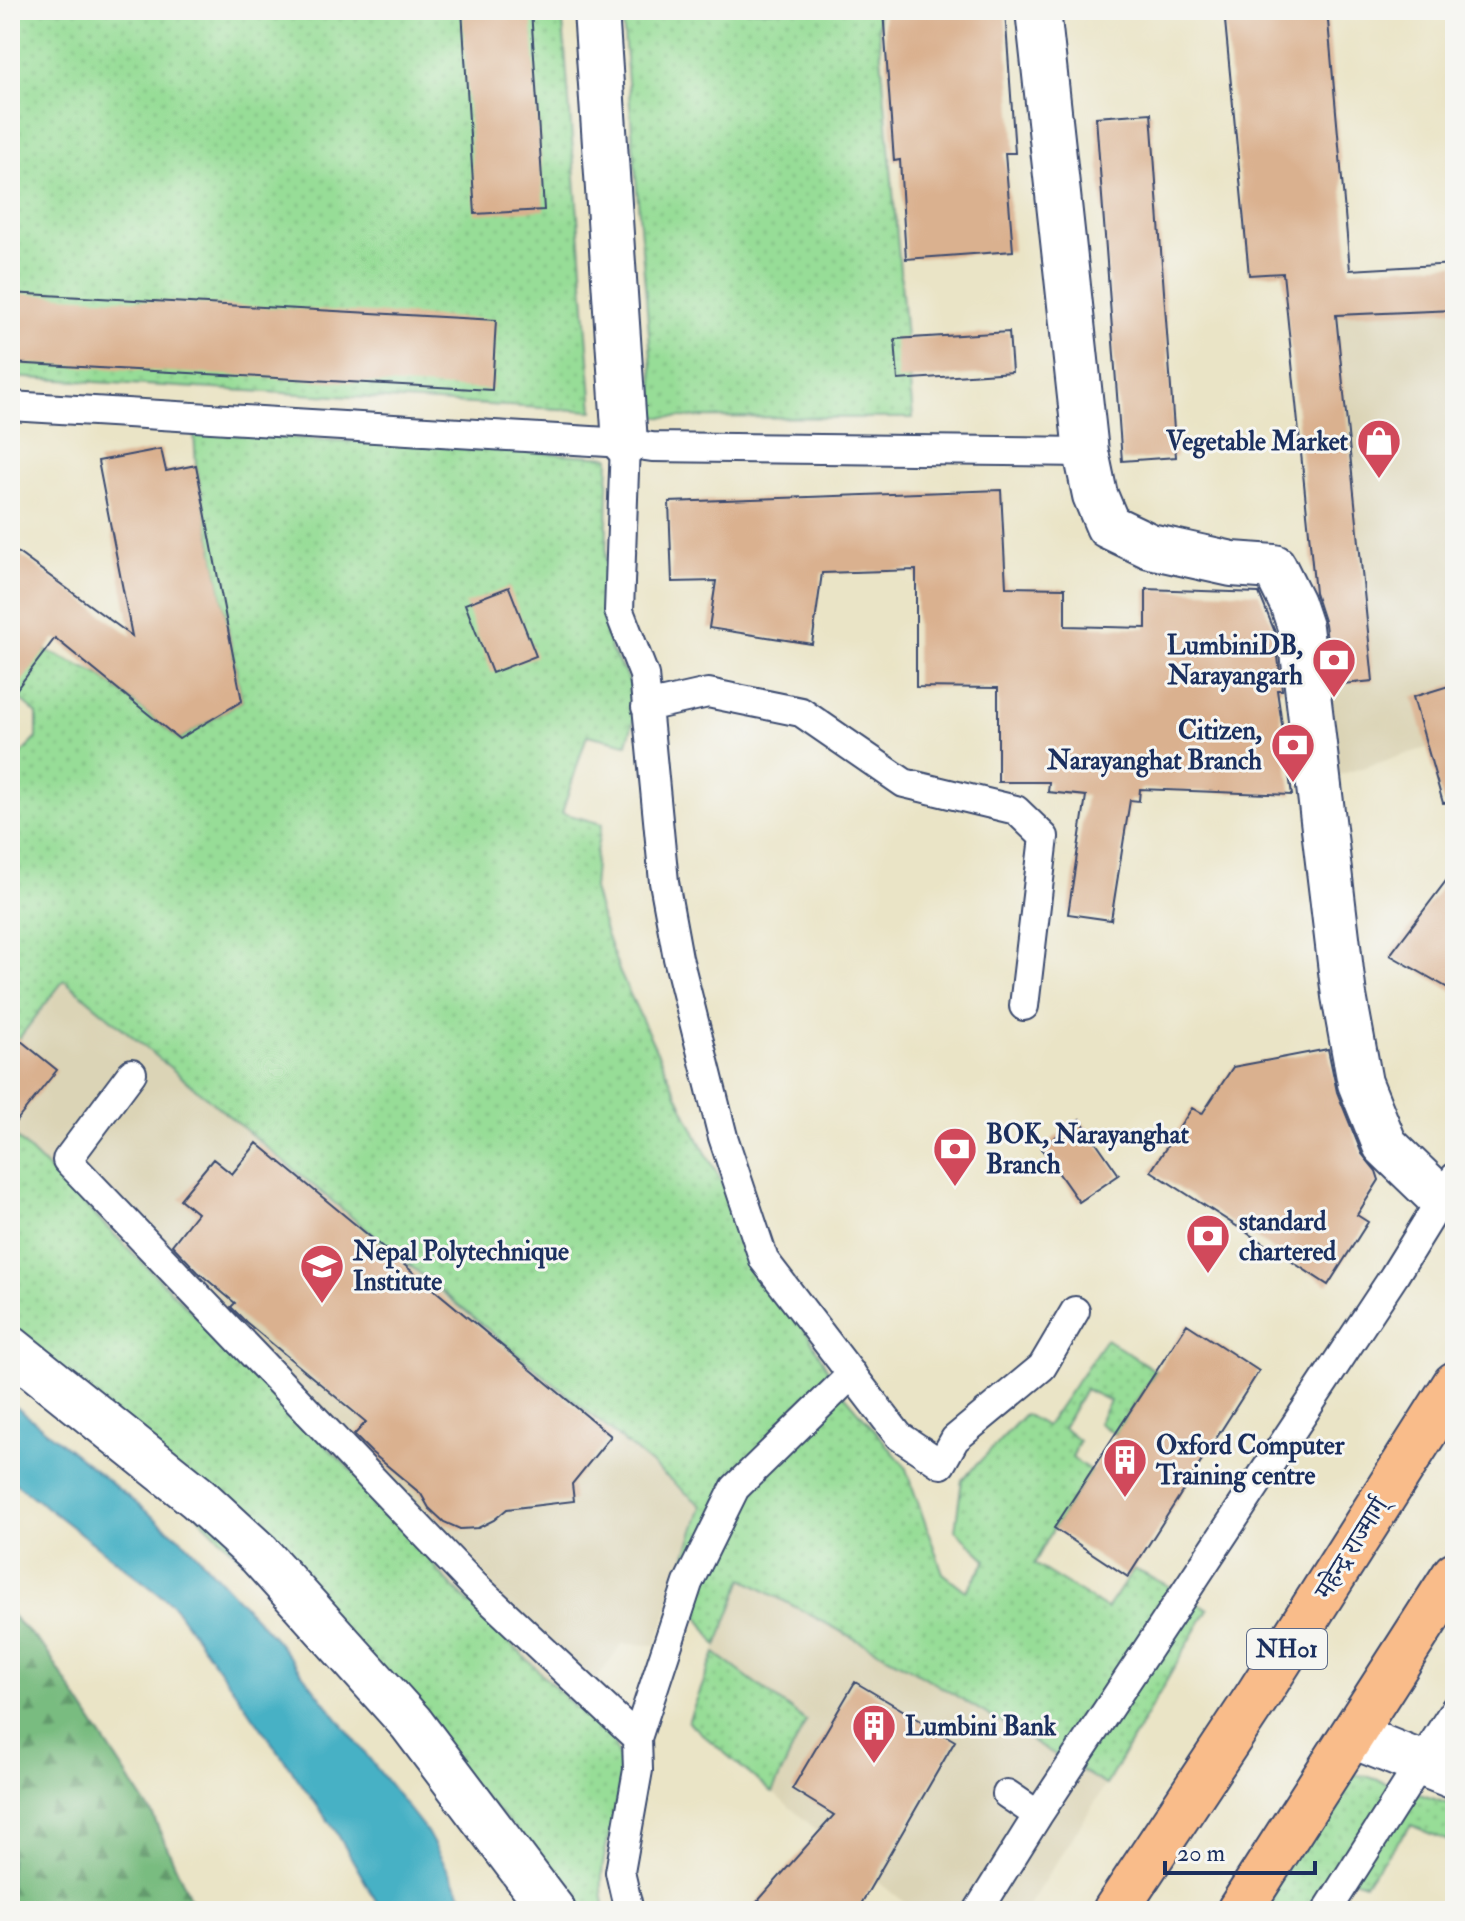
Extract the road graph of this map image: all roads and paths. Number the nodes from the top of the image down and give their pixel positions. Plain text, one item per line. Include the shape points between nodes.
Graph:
1 (596, 10) edge
2 (1038, 10) edge
3 (10, 406) edge
4 (625, 443) junction
5 (1086, 452) junction
6 (646, 707) junction
7 (1024, 1006) dead end
8 (132, 1073) dead end
9 (1448, 1188) edge
10 (1075, 1311) dead end
11 (10, 1348) edge
12 (852, 1374) junction
13 (1455, 1384) edge
14 (1455, 1574) edge
15 (1455, 1709) edge
16 (1353, 1736) junction
17 (637, 1738) junction
18 (1438, 1771) edge
19 (1007, 1794) dead end
20 (1038, 1815) junction
21 (553, 1911) edge
22 (629, 1911) edge
23 (978, 1911) edge
24 (1115, 1911) edge
25 (1239, 1911) edge
26 (1327, 1911) edge

1 - 4 street
2 - 5 street
3 - 4 lane
4 - 5 lane
4 - 6 lane via 619,611 644,675
5 - 9 street via 1108,526 1150,546 1232,564 1274,567 1292,603 1300,627 1344,996 1360,1083 1385,1145
6 - 7 lane via 708,693 801,712 904,783 1016,810 1044,837
6 - 12 lane via 664,882 723,1137 764,1260
8 - 17 lane via 67,1160 474,1585
9 - 20 lane
10 - 12 lane via 1042,1367 955,1439 941,1464 899,1436
11 - 21 street via 259,1554 411,1723
12 - 17 lane via 735,1488 688,1583
13 - 24 highway, महेन्द्र राज्मार्ग् / NH01
14 - 16 highway
15 - 18 lane
16 - 18 street
16 - 25 highway
17 - 22 lane via 638,1770 620,1872
18 - 26 lane
19 - 20 lane
20 - 23 lane

